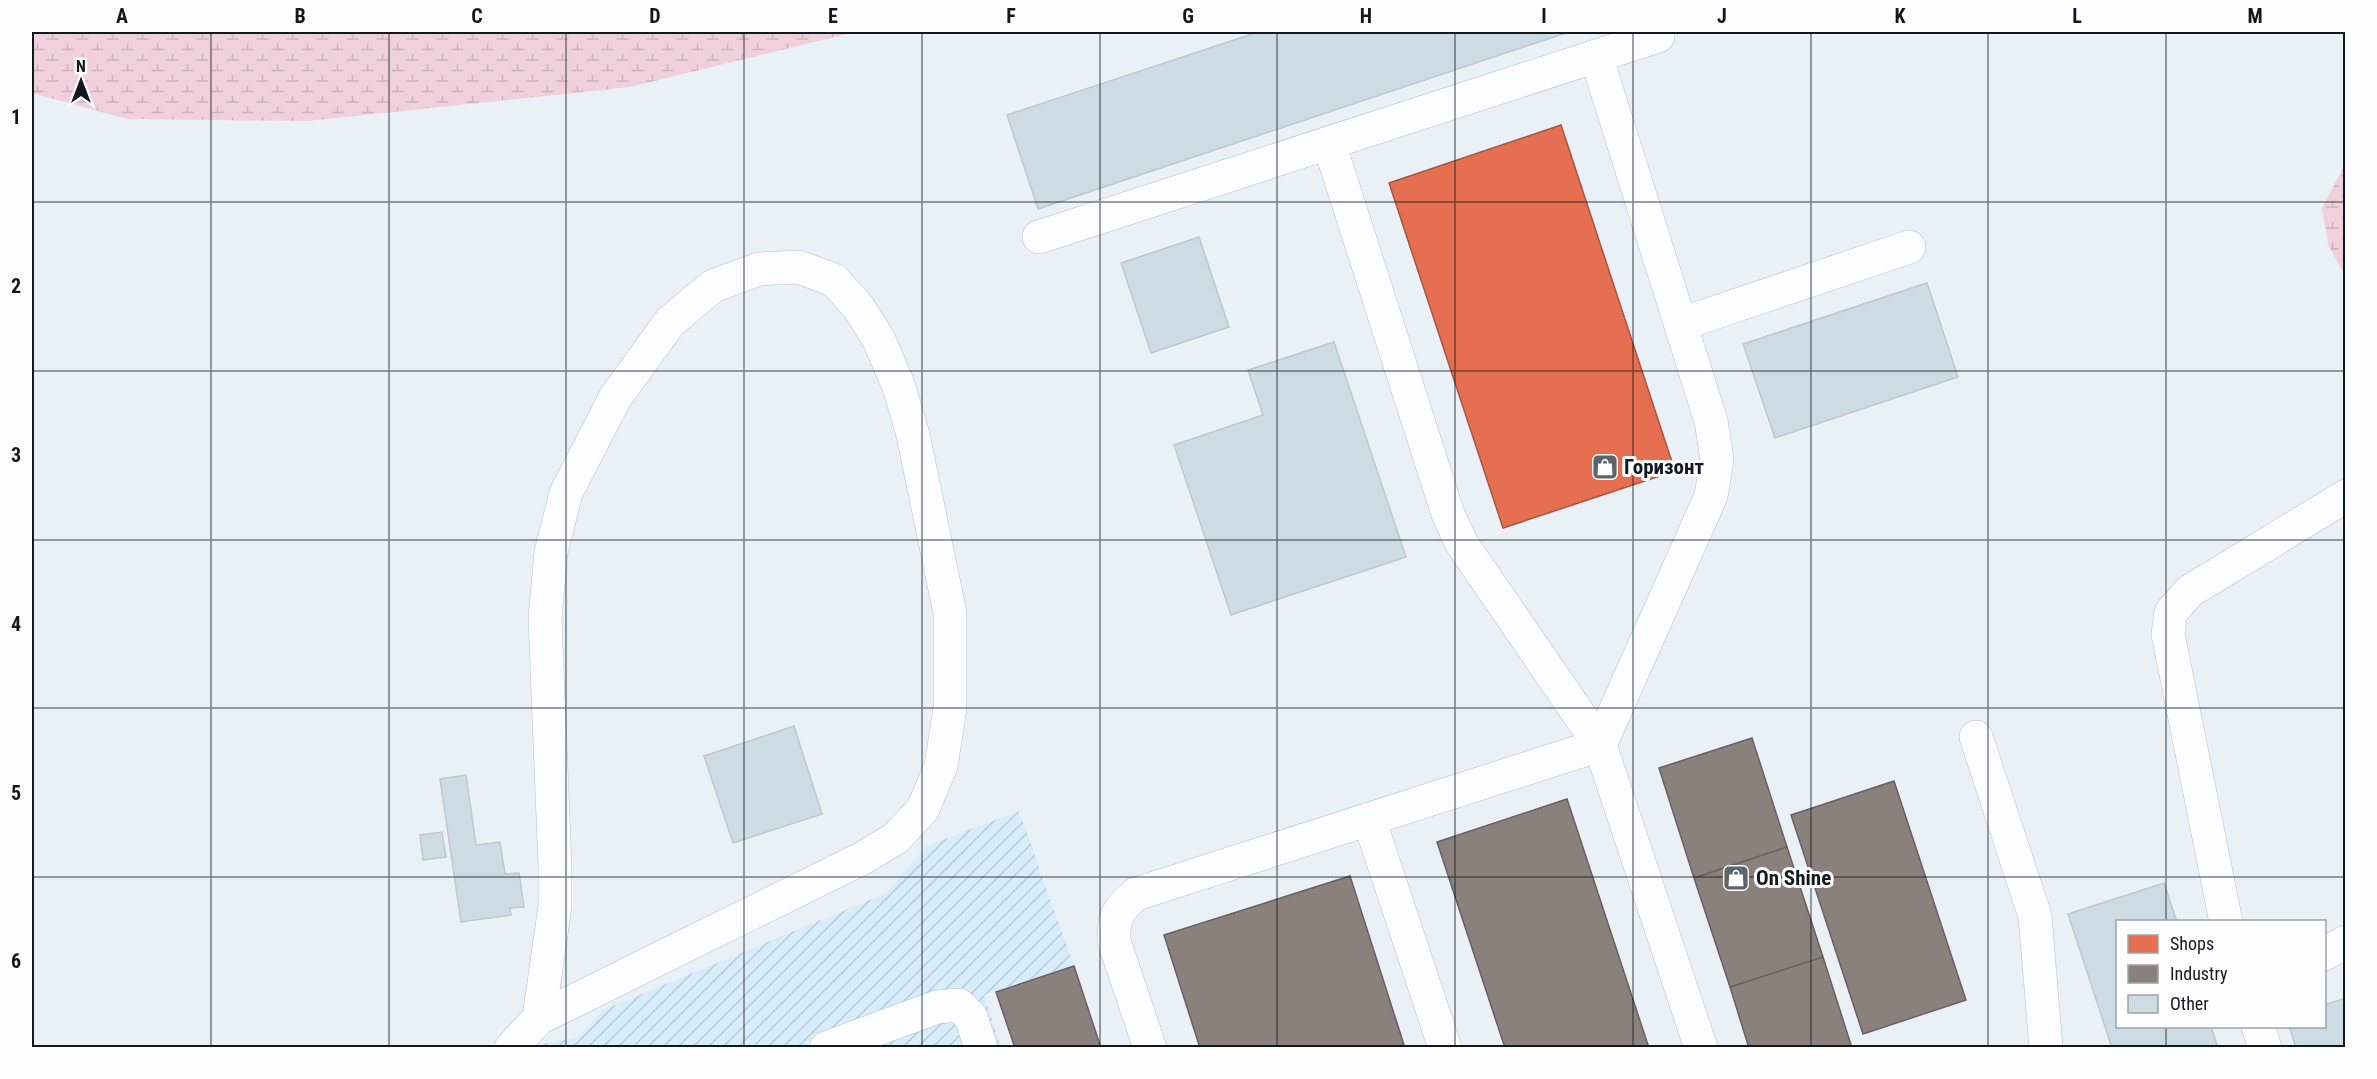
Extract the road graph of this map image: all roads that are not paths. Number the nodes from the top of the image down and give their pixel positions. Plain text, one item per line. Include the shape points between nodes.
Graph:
1 (1658, 36) dead end
2 (1596, 56) junction
3 (1329, 143) junction
4 (1040, 237) dead end
5 (1908, 247) dead end
6 (1681, 324) junction
7 (2346, 496) edge
8 (1976, 737) dead end
9 (1600, 745) junction
10 (1369, 819) junction
11 (2226, 920) edge
12 (2346, 942) edge
13 (2326, 953) edge
14 (539, 1018) junction
15 (2259, 1028) edge
16 (511, 1047) edge
17 (826, 1047) edge
18 (981, 1047) edge
19 (1150, 1047) edge
20 (1445, 1047) edge
21 (1701, 1047) edge
22 (2046, 1047) edge
23 (2265, 1047) edge

1 - 2 lane
2 - 3 lane
2 - 6 lane
3 - 4 lane
3 - 9 lane via 1448,514 1462,544
5 - 6 lane
6 - 9 lane via 1711,421 1718,459 1711,496
7 - 11 lane via 2190,591 2171,612 2168,634
8 - 22 lane via 2035,916
9 - 10 lane
9 - 21 lane
10 - 19 lane via 1136,894 1122,906 1113,924 1114,941
10 - 20 lane
12 - 13 lane
14 - 14 lane via 863,858 896,838 923,809 941,766 950,708 950,614 913,435 879,340 859,308 834,280 799,267 759,269 713,286 670,322 615,398 566,493 551,552 545,618 555,906
14 - 16 lane
15 - 23 lane
17 - 18 lane via 937,1007 959,1005 971,1017

